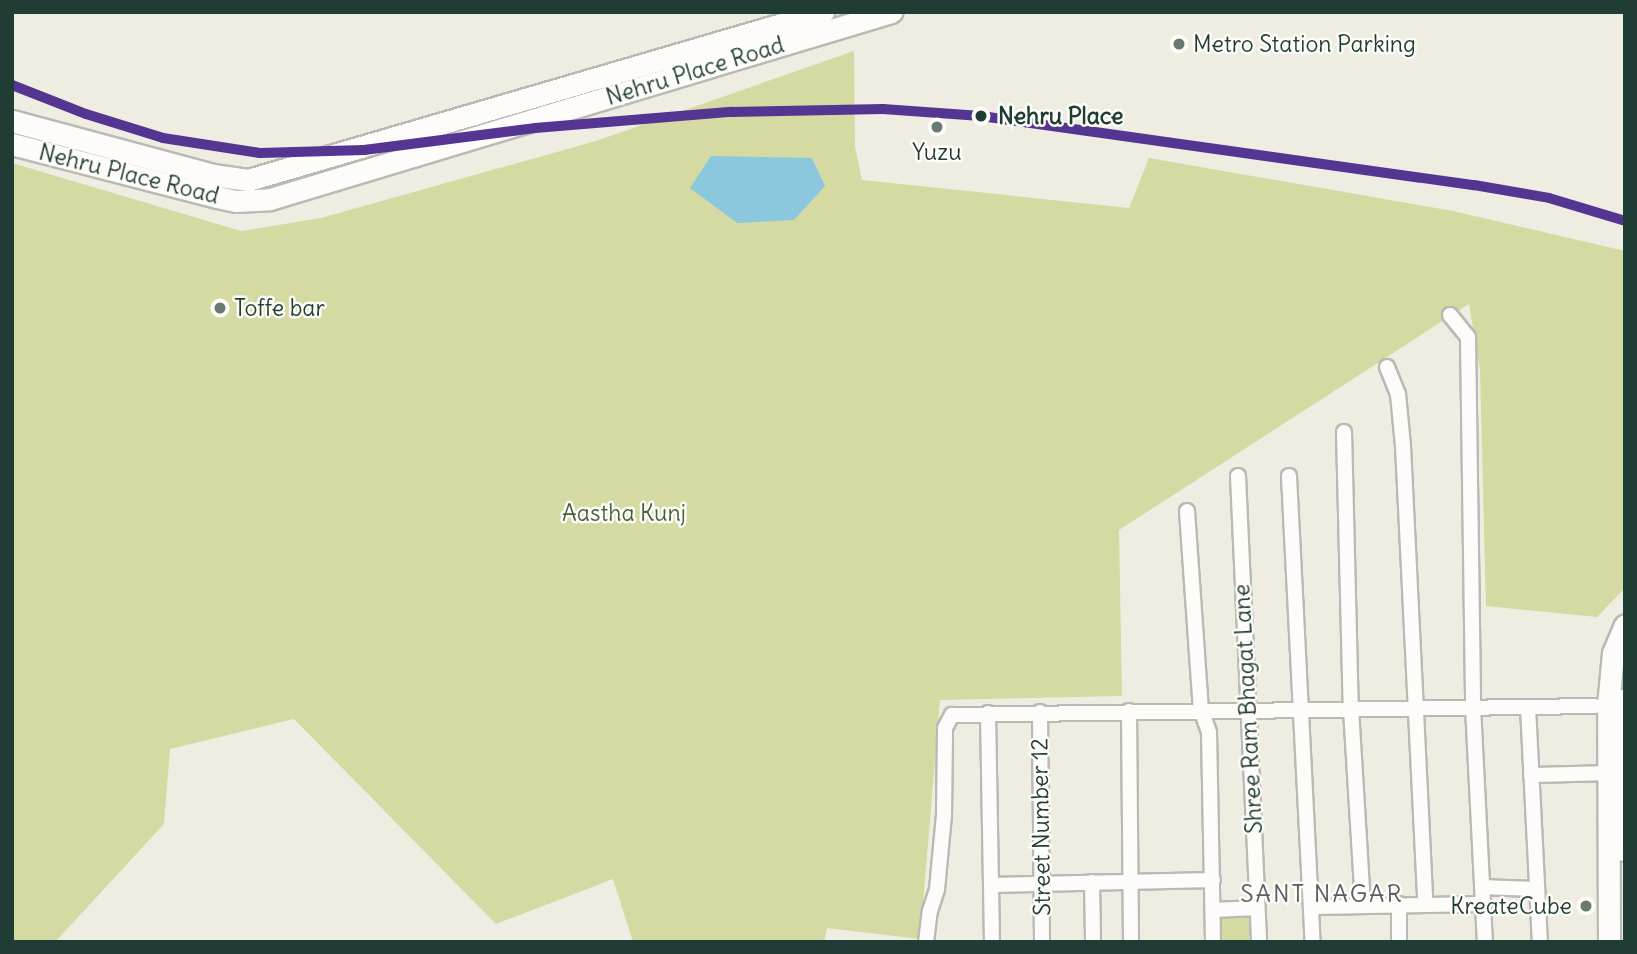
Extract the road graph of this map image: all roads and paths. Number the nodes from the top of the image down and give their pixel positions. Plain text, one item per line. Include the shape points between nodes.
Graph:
1 (823, 12) edge
2 (891, 12) edge
3 (12, 121) edge
4 (12, 144) edge
5 (1450, 315) dead end
6 (1387, 367) dead end
7 (1345, 432) dead end
8 (1238, 476) dead end
9 (1289, 476) dead end
10 (1187, 511) dead end
11 (1625, 625) edge
12 (1625, 667) edge
13 (1595, 706) dead end
14 (1473, 707) junction
15 (1528, 707) junction
16 (1416, 708) junction
17 (1301, 709) junction
18 (1351, 709) junction
19 (1201, 710) junction
20 (1248, 710) junction
21 (1129, 711) junction
22 (1040, 712) junction
23 (988, 713) junction
24 (1615, 773) edge
25 (1531, 775) junction
26 (1213, 880) junction
27 (1092, 882) junction
28 (1130, 882) junction
29 (1042, 883) junction
30 (991, 885) junction
31 (1482, 887) junction
32 (1537, 889) junction
33 (1425, 903) junction
34 (1399, 904) junction
35 (1483, 904) junction
36 (1363, 905) junction
37 (1312, 907) junction
38 (1257, 908) junction
39 (1213, 910) junction
40 (926, 942) edge
41 (992, 942) edge
42 (1042, 942) edge
43 (1093, 942) edge
44 (1130, 942) edge
45 (1213, 942) edge
46 (1259, 942) edge
47 (1312, 942) edge
48 (1399, 942) edge
49 (1485, 942) edge
50 (1540, 942) edge
51 (1609, 942) edge
52 (1624, 942) edge

1 - 3 street, Nehru Place Road via 248,180 213,175
2 - 4 street, Nehru Place Road via 270,199 217,197
5 - 14 street via 1468,337
6 - 16 street via 1398,394 1403,446
7 - 18 street
8 - 20 street, Shree Ram Bhagat Lane
9 - 17 street
10 - 19 street
11 - 24 street via 1611,668
12 - 24 street
13 - 15 street
14 - 15 street
14 - 16 street
14 - 31 street
15 - 25 street
16 - 18 street
16 - 33 street
17 - 18 street
17 - 20 street
17 - 37 street
18 - 36 street
19 - 20 street
19 - 21 street
19 - 26 street via 1209,732
20 - 38 street, Shree Ram Bhagat Lane
21 - 22 street
21 - 28 street
22 - 23 street
22 - 29 street, Street Number 12
23 - 30 street
23 - 40 street via 951,715 945,728 944,815
24 - 25 street
24 - 51 street
24 - 52 street
25 - 32 street
26 - 28 street
26 - 39 street
27 - 28 street
27 - 29 street
27 - 43 street
28 - 44 street
29 - 30 street
29 - 42 street, Street Number 12
30 - 41 street
31 - 32 street
31 - 35 street
32 - 50 street
33 - 34 street
33 - 35 street
34 - 36 street
34 - 48 street
35 - 49 street
36 - 37 street
37 - 47 street
38 - 39 street
38 - 46 street, Shree Ram Bhagat Lane
39 - 45 street

